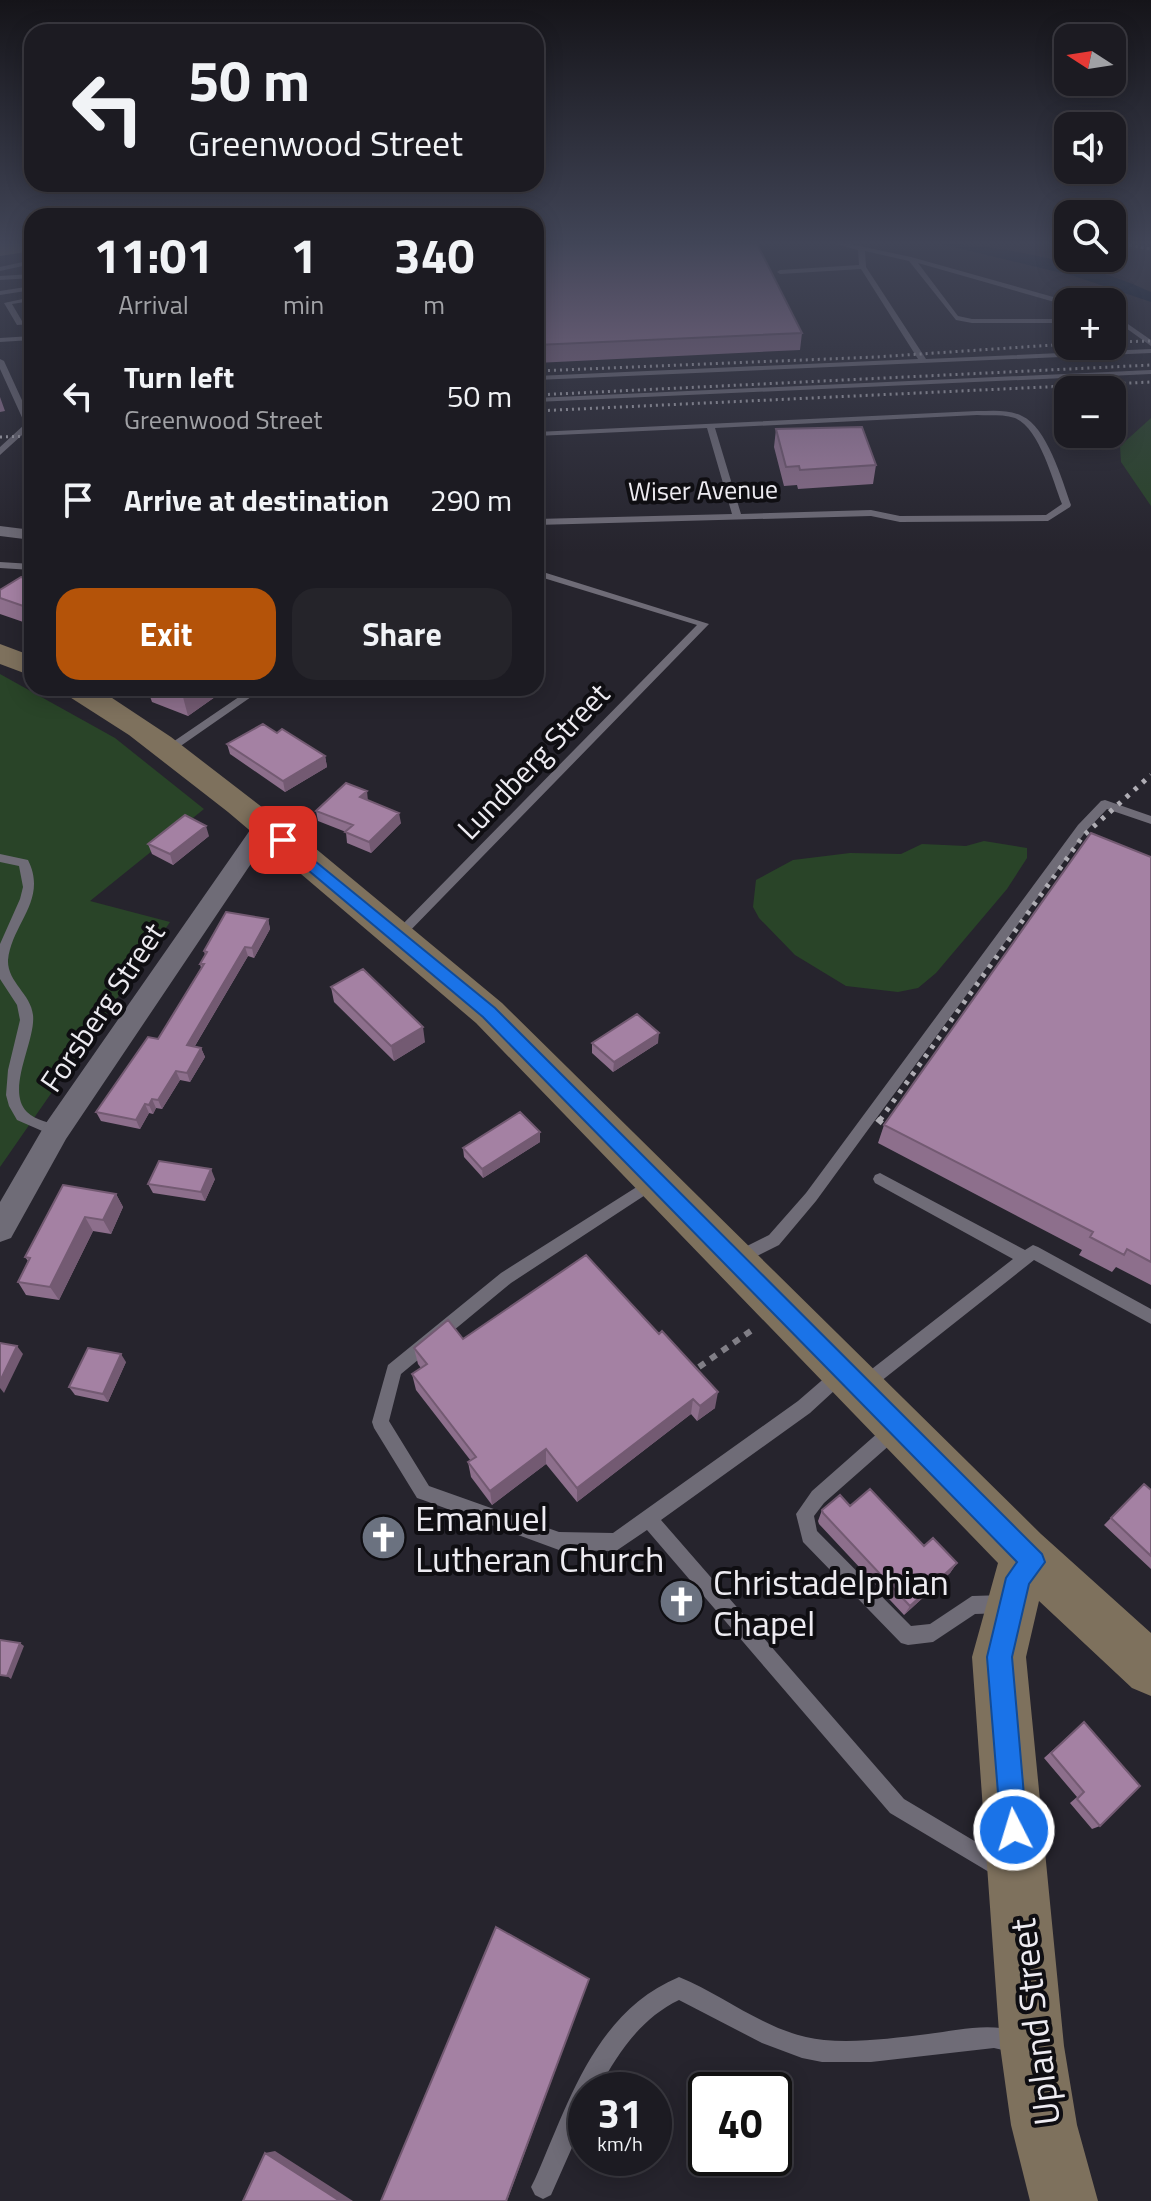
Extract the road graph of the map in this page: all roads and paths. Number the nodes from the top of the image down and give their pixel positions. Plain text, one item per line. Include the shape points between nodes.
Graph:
1 (914, 347) edge
2 (1151, 351) edge
3 (0, 361) edge
4 (924, 362) junction
5 (836, 366) junction
6 (1151, 372) edge
7 (544, 378) edge
8 (544, 386) edge
9 (544, 400) edge
10 (24, 405) edge
11 (710, 426) junction
12 (24, 430) edge
13 (544, 434) edge
14 (0, 452) edge
15 (737, 515) junction
16 (544, 522) edge
17 (0, 531) edge
18 (24, 534) edge
19 (0, 565) edge
20 (24, 566) edge
21 (544, 575) edge
22 (0, 653) edge
23 (24, 664) edge
24 (90, 696) edge
25 (247, 696) edge
26 (168, 750) junction
27 (1151, 820) edge
28 (265, 825) junction
29 (0, 858) edge
30 (399, 935) junction
31 (56, 1131) junction
32 (880, 1179) dead end
33 (654, 1182) junction
34 (0, 1229) edge
35 (1026, 1258) junction
36 (732, 1261) junction
37 (1151, 1317) edge
38 (756, 1327) dead end
39 (699, 1367) edge
40 (851, 1381) junction
41 (897, 1427) junction
42 (648, 1518) junction
43 (1022, 1583) junction
44 (1151, 1669) edge
45 (1018, 1878) junction
46 (1032, 2046) junction
47 (595, 2072) edge
48 (568, 2131) edge
49 (543, 2187) dead end
50 (1064, 2201) edge

1 - 4 lane
2 - 4 lane
3 - 10 lane
4 - 5 lane
5 - 7 lane
5 - 8 lane via 837,372
6 - 9 lane
11 - 13 lane
11 - 15 lane
11 - 15 lane, Wiser Avenue via 977,413 1023,418 1036,432 1067,505 1048,518
12 - 14 lane
15 - 16 lane, Wiser Avenue
17 - 18 street
19 - 20 lane
21 - 30 lane, Lundberg Street via 704,624
22 - 23 main road
24 - 26 main road
25 - 26 lane
26 - 28 main road
27 - 36 lane via 1105,804 1082,828 811,1197 774,1240
28 - 30 main road
28 - 31 street, Forsberg Street
29 - 31 lane via 24,863 31,874 1,963 6,982 26,1008 27,1020 7,1076 11,1100 20,1115
30 - 33 main road via 489,1013
31 - 34 street, Forsberg Street
32 - 35 lane
33 - 36 main road
33 - 42 lane via 506,1278 394,1370 380,1422 423,1492 559,1541 616,1542
35 - 37 lane via 1033,1252
35 - 40 lane
36 - 40 main road
38 - 39 path
40 - 41 main road
40 - 42 lane via 804,1407
41 - 43 main road
41 - 43 lane via 818,1497 805,1514 809,1536 908,1636 933,1633 972,1605
42 - 45 lane via 897,1806
43 - 44 main road
43 - 45 main road, Upland Street via 999,1657
45 - 46 main road, Upland Street
46 - 47 lane via 994,2037 844,2052 803,2047 679,1988 652,2000 632,2020
46 - 50 main road, Upland Street via 1044,2125
48 - 49 lane

